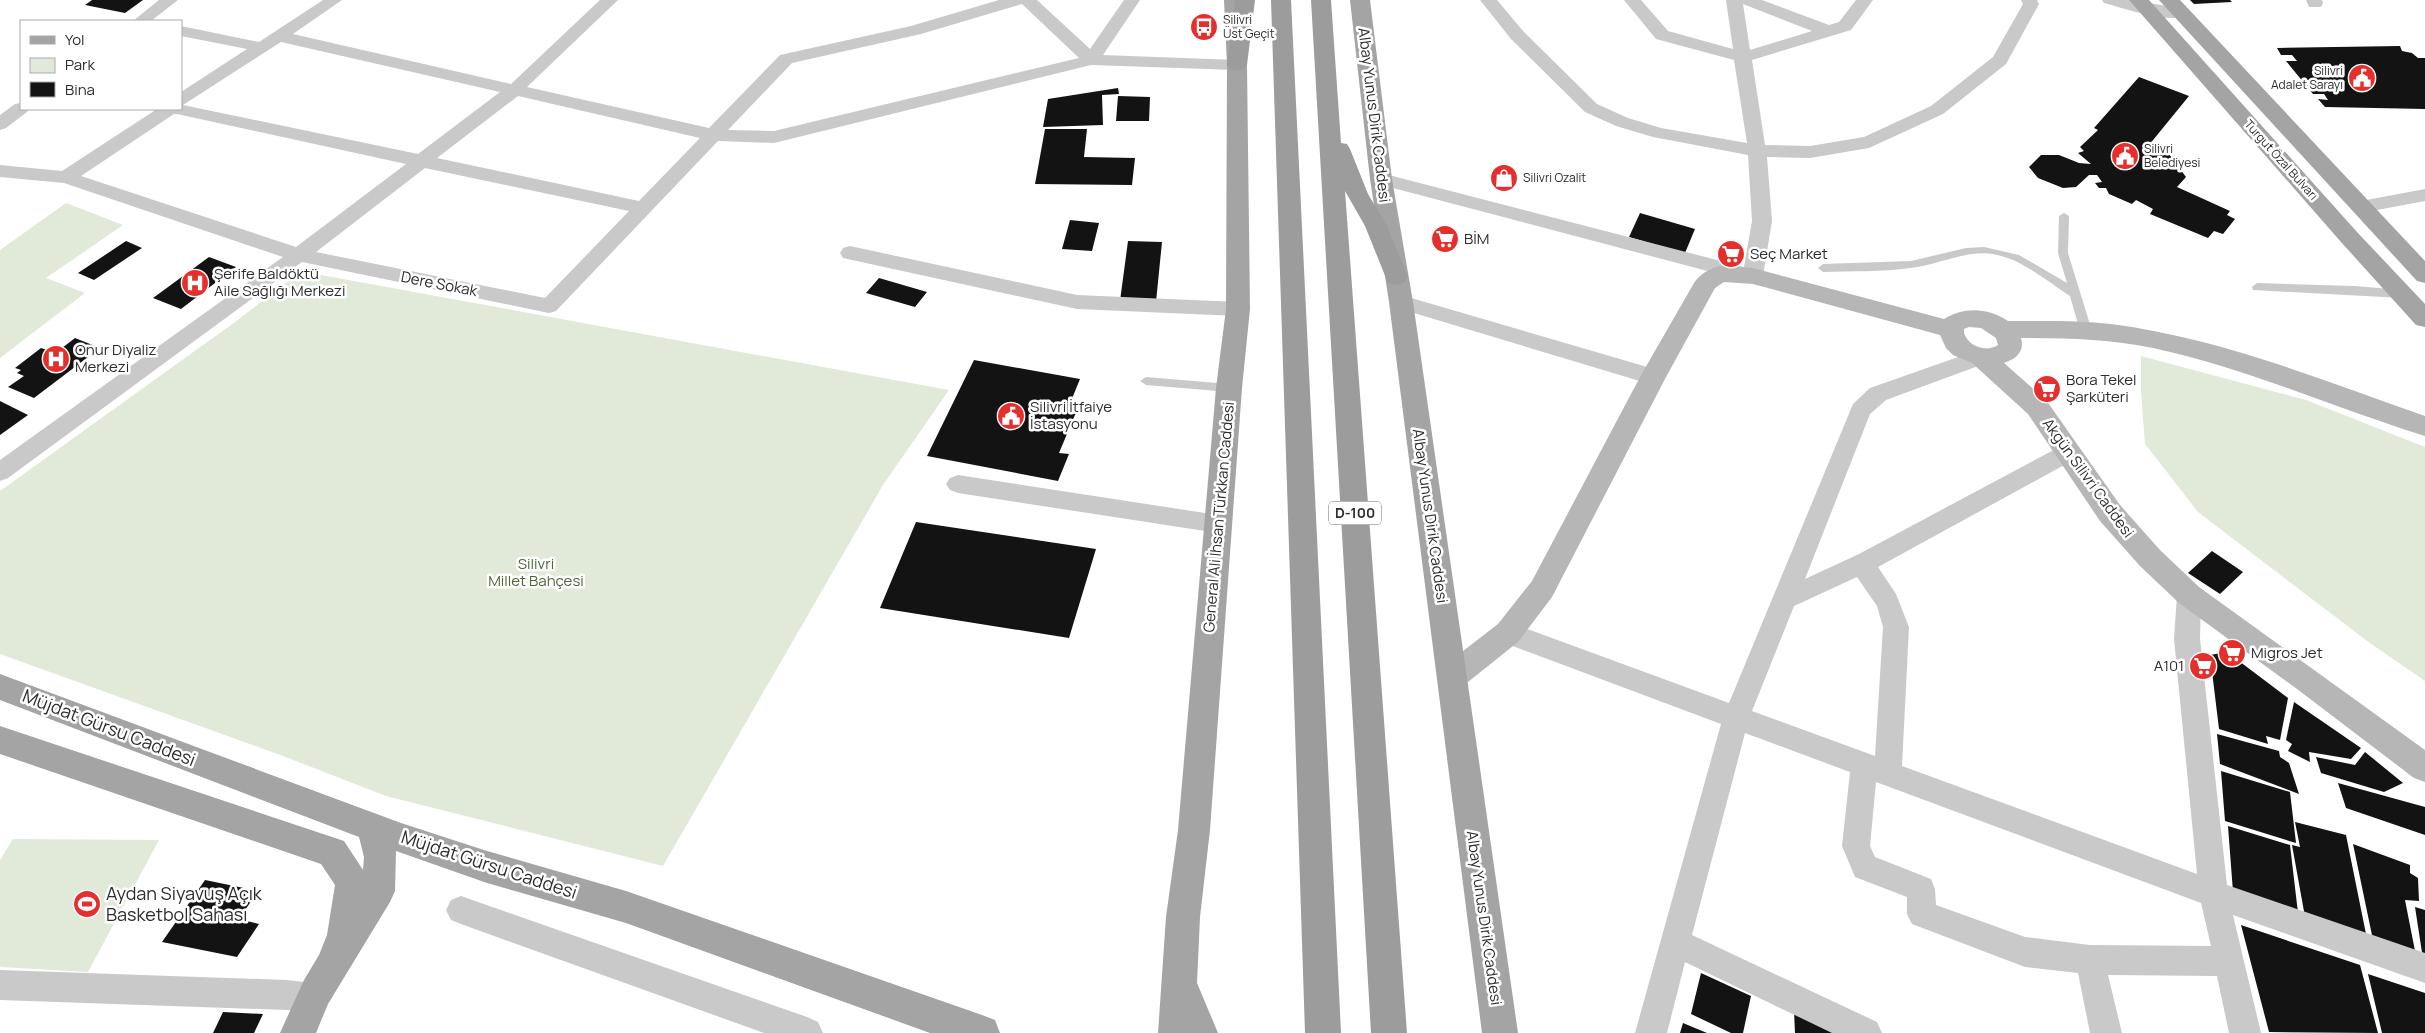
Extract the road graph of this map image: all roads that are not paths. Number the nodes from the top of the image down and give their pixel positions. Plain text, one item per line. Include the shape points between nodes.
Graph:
1 (170, 0) edge
2 (334, 0) edge
3 (610, 0) edge
4 (1017, 0) edge
5 (1027, 0) edge
6 (1132, 0) edge
7 (1234, 0) edge
8 (1245, 0) edge
9 (1281, 0) edge
10 (1320, 0) edge
11 (1360, 0) edge
12 (1488, 0) edge
13 (1632, 0) edge
14 (1734, 0) edge
15 (1747, 0) edge
16 (1865, 0) edge
17 (2029, 0) edge
18 (2110, 0) edge
19 (2143, 4) edge
20 (2175, 6) edge
21 (142, 20) edge
22 (182, 31) edge
23 (1829, 31) junction
24 (277, 36) junction
25 (260, 47) junction
26 (1744, 57) junction
27 (1091, 60) junction
28 (1237, 65) junction
29 (513, 91) junction
30 (182, 99) edge
31 (20, 109) edge
32 (167, 110) edge
33 (182, 110) edge
34 (0, 124) edge
35 (1330, 126) junction
36 (713, 135) junction
37 (1757, 151) junction
38 (420, 162) junction
39 (0, 171) edge
40 (66, 177) junction
41 (1381, 179) junction
42 (2425, 195) edge
43 (2361, 206) junction
44 (643, 208) junction
45 (2064, 216) dead end
46 (850, 253) dead end
47 (299, 256) junction
48 (1823, 268) dead end
49 (2425, 275) edge
50 (1753, 276) junction
51 (2257, 287) dead end
52 (1399, 290) junction
53 (2075, 294) junction
54 (2402, 294) junction
55 (1238, 310) junction
56 (2425, 319) edge
57 (1950, 329) junction
58 (2086, 331) junction
59 (2007, 337) junction
60 (1981, 357) junction
61 (1653, 377) junction
62 (1146, 382) dead end
63 (1229, 388) junction
64 (2037, 407) junction
65 (2419, 421) edge
66 (2069, 452) junction
67 (0, 472) edge
68 (958, 484) dead end
69 (1218, 524) junction
70 (1861, 564) junction
71 (2189, 595) junction
72 (1787, 598) junction
73 (1508, 633) junction
74 (1452, 677) junction
75 (0, 687) edge
76 (1736, 717) junction
77 (0, 740) edge
78 (2425, 768) edge
79 (1876, 769) junction
80 (373, 827) junction
81 (2214, 894) junction
82 (461, 910) dead end
83 (1675, 942) junction
84 (2090, 960) junction
85 (2229, 961) junction
86 (332, 966) junction
87 (2425, 968) edge
88 (0, 984) edge
89 (1179, 985) junction
90 (313, 998) junction
91 (1497, 1027) edge
92 (1323, 1029) edge
93 (1388, 1029) edge
94 (298, 1033) edge
95 (807, 1033) edge
96 (982, 1033) edge
97 (1176, 1033) edge
98 (1200, 1033) edge
99 (1651, 1033) edge
100 (1866, 1033) edge
101 (2106, 1033) edge
102 (2245, 1033) edge

1 - 21 street
2 - 24 street
3 - 29 street
4 - 36 street, Dere Sokak via 915,30 786,59
5 - 27 street
6 - 27 street
7 - 28 main road, General Ali İhsan Türkkan Caddesi
8 - 28 highway
9 - 92 highway
10 - 35 highway, D-100
11 - 41 main road, Albay Yunus Dirik Caddesi
12 - 37 street via 1517,35 1591,108 1659,133
13 - 26 street via 1662,35
14 - 26 street
15 - 23 street
16 - 23 street via 1845,26
17 - 37 street via 2031,4 2000,60 1937,110 1869,142 1810,152
18 - 19 street
19 - 20 street
19 - 54 main road, Turgut Özal Bulvarı
20 - 43 main road, Turgut Özal Bulvarı
22 - 25 street
23 - 26 street
24 - 25 street
24 - 29 street
25 - 30 street
26 - 37 street
27 - 28 street
27 - 36 street via 774,138
28 - 55 main road, General Ali İhsan Türkkan Caddesi
29 - 36 street
29 - 38 street
31 - 34 street
32 - 40 street
33 - 38 street
35 - 52 highway via 1357,194 1376,226
35 - 93 highway, D-100
36 - 44 street, Dere Sokak
37 - 50 street via 1762,221
38 - 44 street
38 - 47 street
39 - 40 street, Dere Sokak
40 - 47 street, Dere Sokak
41 - 50 street
41 - 52 main road, Albay Yunus Dirik Caddesi
42 - 43 street
43 - 49 main road, Turgut Özal Bulvarı
44 - 47 street, Dere Sokak via 549,306
45 - 53 lane via 2063,253
46 - 55 street via 1077,302
47 - 67 street
48 - 53 lane via 1923,263 1974,249 2025,261
50 - 57 main road
50 - 61 main road via 1719,274 1706,283
51 - 54 lane
52 - 61 street
52 - 74 main road, Albay Yunus Dirik Caddesi
53 - 58 lane
54 - 56 main road, Turgut Özal Bulvarı
55 - 63 main road, General Ali İhsan Türkkan Caddesi
57 - 59 main road via 1958,320 1966,318 1986,320
57 - 60 main road via 1955,343
58 - 59 main road
58 - 65 main road via 2178,345
59 - 60 main road via 2010,349 1999,357
59 - 64 main road
60 - 64 main road
60 - 72 street via 1878,394 1861,410
61 - 73 main road via 1542,589
62 - 63 lane
63 - 69 main road, General Ali İhsan Türkkan Caddesi
64 - 66 main road, Akgün Silivri Caddesi
66 - 70 street
66 - 71 main road, Akgün Silivri Caddesi via 2110,513
68 - 69 street
69 - 89 main road, General Ali İhsan Türkkan Caddesi
70 - 72 street
70 - 79 street via 1886,598 1896,627
71 - 78 main road, Akgün Silivri Caddesi
71 - 81 street via 2187,639
72 - 76 street
73 - 74 main road
73 - 76 street
74 - 91 main road, Albay Yunus Dirik Caddesi
75 - 80 main road, Müjdat Gürsu Caddesi
76 - 79 street
76 - 83 street
77 - 86 main road via 332,852 352,882 344,936
79 - 81 street
79 - 84 street via 1856,846 1865,867 1921,889 1922,914 2025,952
80 - 86 main road via 381,857 378,890
80 - 96 main road, Müjdat Gürsu Caddesi via 487,867 626,907
81 - 85 street
81 - 87 street
82 - 95 street
83 - 99 street
83 - 100 street
84 - 85 street
84 - 101 street
85 - 102 street
86 - 90 main road
88 - 90 street
89 - 97 main road, General Ali İhsan Türkkan Caddesi
89 - 98 main road
90 - 94 main road

